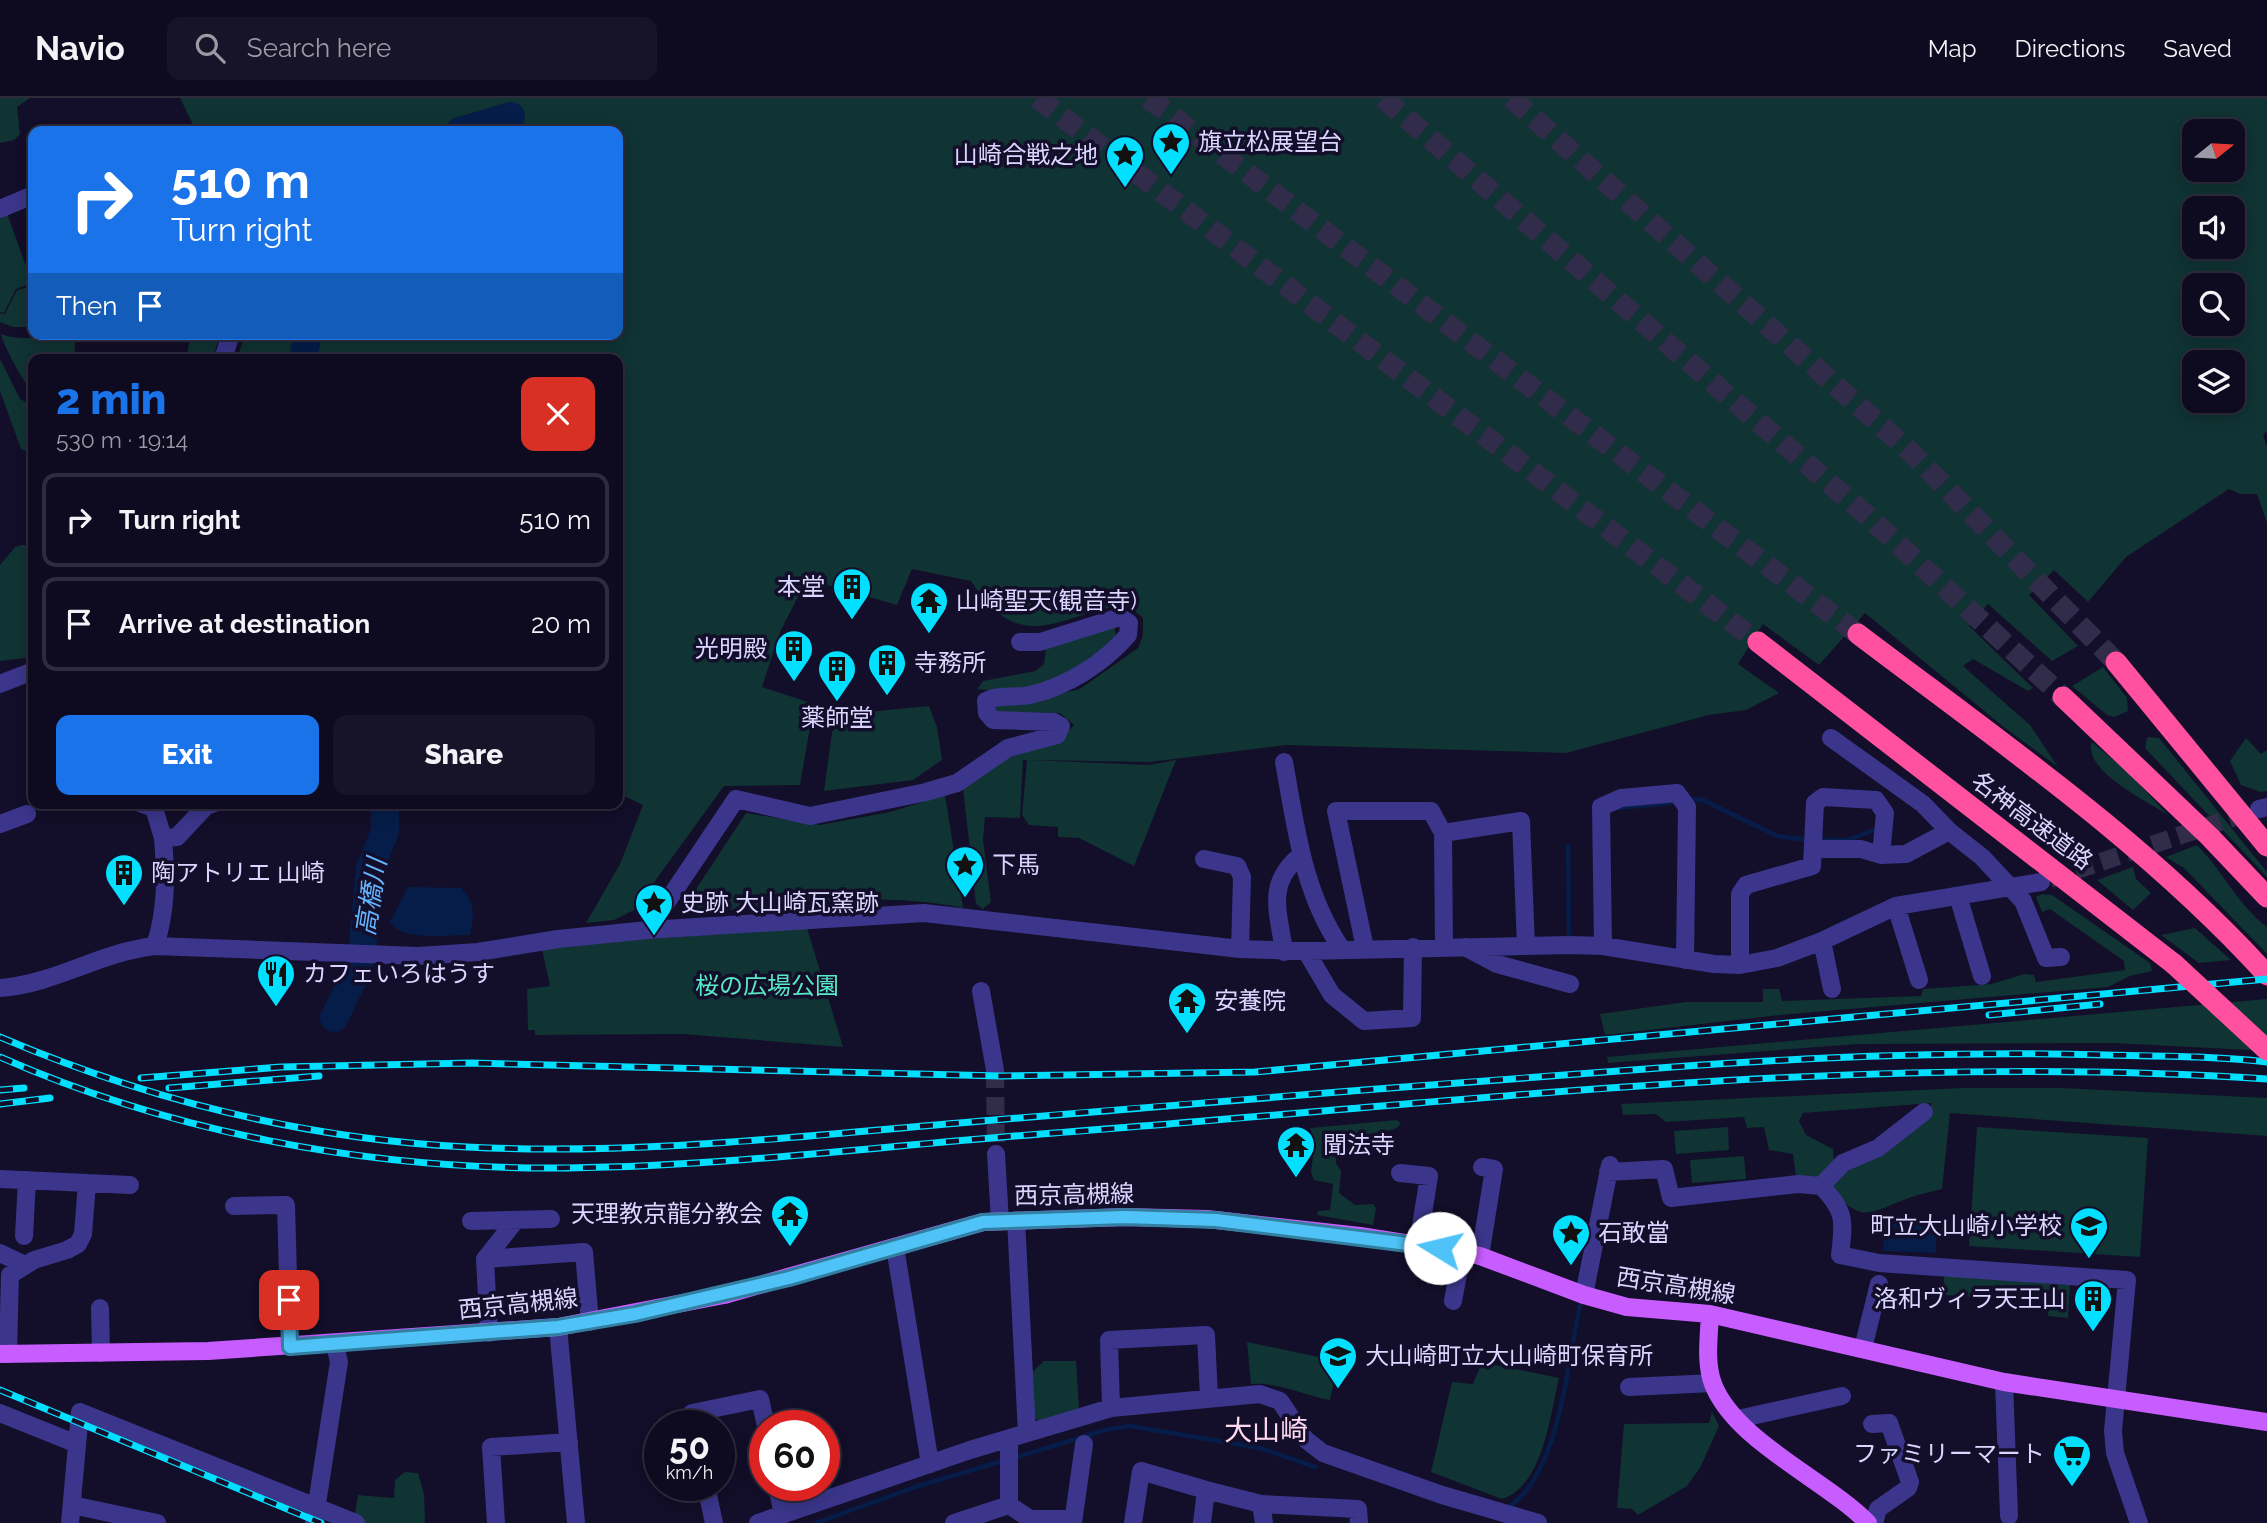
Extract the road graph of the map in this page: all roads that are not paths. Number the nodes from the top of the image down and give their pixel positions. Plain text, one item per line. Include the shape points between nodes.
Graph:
1 (28, 197) edge
2 (0, 209) edge
3 (1858, 634) tunnel mouth
4 (1020, 642) dead end
5 (1758, 642) tunnel mouth
6 (2116, 662) tunnel mouth
7 (28, 673) edge
8 (0, 684) edge
9 (2063, 697) tunnel mouth
10 (1831, 738) dead end
11 (1284, 762) dead end
12 (154, 809) edge
13 (202, 809) edge
14 (26, 814) dead end
15 (0, 824) edge
16 (1949, 831) junction
17 (1443, 833) junction
18 (163, 838) junction
19 (2267, 846) edge
20 (1813, 849) junction
21 (1301, 855) junction
22 (1881, 855) junction
23 (1204, 859) dead end
24 (2040, 882) tunnel mouth
25 (2012, 889) junction
26 (1958, 896) junction
27 (2267, 897) edge
28 (1896, 906) junction
29 (648, 930) junction
30 (1822, 941) junction
31 (155, 946) junction
32 (1527, 946) junction
33 (1603, 946) junction
34 (1413, 947) junction
35 (1444, 947) junction
36 (1465, 947) junction
37 (1340, 948) junction
38 (1365, 948) junction
39 (1240, 949) junction
40 (1284, 951) junction
41 (1306, 951) junction
42 (2061, 957) dead end
43 (1685, 960) junction
44 (1740, 965) junction
45 (2264, 972) edge
46 (1982, 976) dead end
47 (1919, 980) dead end
48 (1570, 984) dead end
49 (0, 988) edge
50 (1832, 989) dead end
51 (981, 990) dead end
52 (2267, 1050) edge
53 (995, 1070) tunnel mouth
54 (1924, 1112) dead end
55 (996, 1154) tunnel mouth
56 (1482, 1167) dead end
57 (1401, 1173) dead end
58 (0, 1179) edge
59 (27, 1180) junction
60 (87, 1183) junction
61 (130, 1185) dead end
62 (1821, 1186) junction
63 (234, 1206) dead end
64 (551, 1219) dead end
65 (516, 1220) junction
66 (1008, 1220) junction
67 (471, 1221) dead end
68 (24, 1236) dead end
69 (1418, 1245) junction
70 (895, 1247) junction
71 (1462, 1252) junction
72 (0, 1253) edge
73 (1480, 1256) junction
74 (485, 1259) junction
75 (25, 1265) junction
76 (1879, 1284) dead end
77 (1584, 1295) junction
78 (1453, 1300) dead end
79 (100, 1308) dead end
80 (1710, 1314) junction
81 (590, 1322) junction
82 (558, 1327) junction
83 (489, 1333) junction
84 (335, 1345) junction
85 (290, 1347) junction
86 (1863, 1348) junction
87 (101, 1353) junction
88 (4, 1354) edge
89 (2004, 1382) junction
90 (1713, 1383) junction
91 (1629, 1387) dead end
92 (1842, 1396) dead end
93 (1209, 1397) junction
94 (2116, 1401) junction
95 (1111, 1408) junction
96 (706, 1410) edge
97 (762, 1410) edge
98 (0, 1413) edge
99 (1738, 1419) junction
100 (2267, 1422) edge
101 (1872, 1424) dead end
102 (1027, 1433) junction
103 (569, 1442) junction
104 (77, 1444) junction
105 (1084, 1444) dead end
106 (1009, 1452) junction
107 (930, 1464) junction
108 (1206, 1489) junction
109 (709, 1501) edge
110 (780, 1501) edge
111 (1261, 1504) junction
112 (1009, 1505) junction
113 (71, 1514) edge
114 (783, 1515) junction
115 (316, 1516) edge
116 (2009, 1516) dead end
117 (976, 1519) edge
118 (1073, 1521) edge
119 (156, 1523) edge
120 (356, 1523) edge
121 (496, 1523) edge
122 (576, 1523) edge
123 (713, 1523) edge
124 (758, 1523) edge
125 (954, 1523) edge
126 (1133, 1523) edge
127 (1202, 1523) edge
128 (1264, 1523) edge
129 (1359, 1523) edge
130 (1538, 1523) edge
131 (1868, 1523) edge
132 (1874, 1523) edge
133 (2139, 1523) edge

1 - 2 street
3 - 45 highway, 名神高速道路 via 2109,826
4 - 29 street via 1040,642 1120,617 1129,623 1129,635 1117,648 1071,680 1028,695 986,701 993,720 1061,726 1057,734 1008,748 957,783 810,816 736,799
5 - 52 highway, 名神高速道路, bridge via 2174,964
6 - 19 highway
7 - 8 street
9 - 27 highway
10 - 16 street via 1923,804
11 - 21 street
12 - 18 street
13 - 18 street via 177,837
14 - 15 street
16 - 22 street via 1906,854
16 - 25 street
17 - 32 street via 1521,821
17 - 35 street
17 - 38 street via 1432,811 1336,811
18 - 31 street via 165,906
20 - 22 street via 1861,849
20 - 22 street via 1815,803 1823,797 1875,800 1885,813
20 - 44 street via 1812,866 1746,886 1740,894
21 - 37 street via 1312,895
21 - 40 street via 1286,867 1278,882
23 - 39 street via 1237,866 1242,877
24 - 25 street
25 - 26 street
25 - 42 street via 2023,901 2046,958
26 - 28 street
26 - 46 street
28 - 30 street
28 - 47 street
29 - 31 street via 418,956
29 - 39 street via 925,913
30 - 44 street via 1777,958
30 - 50 street
31 - 49 street via 131,948 24,986
32 - 33 street
32 - 36 street
33 - 43 street
33 - 43 street via 1601,807 1621,798 1677,793 1687,807
34 - 35 street
34 - 38 street
34 - 41 street via 1412,1018 1364,1020 1332,995
35 - 36 street
36 - 48 street via 1497,964
37 - 38 street
37 - 41 street
39 - 40 street
40 - 41 street
43 - 44 street
51 - 53 street
54 - 62 street via 1878,1147 1843,1163
55 - 66 street
56 - 73 street via 1494,1169
57 - 69 street via 1429,1176
58 - 59 street
59 - 60 street
59 - 68 street
60 - 61 street
60 - 75 street via 78,1244
62 - 77 street via 1798,1184 1671,1198 1664,1169 1609,1168
62 - 94 street via 1841,1210 1840,1255 1879,1263 2127,1280
63 - 85 street via 286,1205
64 - 65 street
65 - 67 street
65 - 74 street
66 - 69 main road, 西京高槻線 via 1216,1220
66 - 70 main road, 西京高槻線 via 967,1225
66 - 102 street
69 - 71 main road, 西京高槻線
70 - 81 main road, 西京高槻線 via 699,1301
70 - 107 street
71 - 73 main road, 西京高槻線
71 - 78 street
72 - 75 street
73 - 77 main road, 西京高槻線
74 - 81 street via 584,1252
74 - 83 street
75 - 88 street via 10,1275
76 - 86 street
77 - 80 main road, 西京高槻線 via 1627,1307
79 - 87 street
80 - 86 main road, 西京高槻線
80 - 90 main road
81 - 82 main road, 西京高槻線
82 - 83 main road, 西京高槻線
82 - 103 street
83 - 84 main road, 西京高槻線
84 - 85 main road, 西京高槻線
84 - 115 street via 339,1362
85 - 87 main road, 西京高槻線
86 - 89 main road, 西京高槻線
87 - 88 main road, 西京高槻線
89 - 94 main road, 西京高槻線
89 - 116 street
90 - 91 street
90 - 99 main road
92 - 99 street
93 - 95 street
93 - 95 street via 1206,1335 1109,1340
93 - 130 street via 1267,1394 1280,1402 1305,1438 1323,1452 1442,1495
94 - 100 main road, 西京高槻線
94 - 133 street via 2115,1454
95 - 102 street
96 - 97 street via 760,1399
98 - 104 street
99 - 131 main road
101 - 132 street via 1889,1423 1910,1482 1878,1509
102 - 106 street
103 - 121 street via 491,1447
103 - 122 street
104 - 113 street
104 - 115 street via 80,1412
105 - 118 street
106 - 107 street
106 - 112 street
107 - 114 street
108 - 111 street
108 - 126 street via 1140,1471
108 - 127 street
109 - 123 street
110 - 114 street
111 - 128 street
111 - 129 street via 1358,1509
112 - 117 street
112 - 118 street via 1030,1519
113 - 119 street
114 - 124 street
115 - 120 street
117 - 125 street

